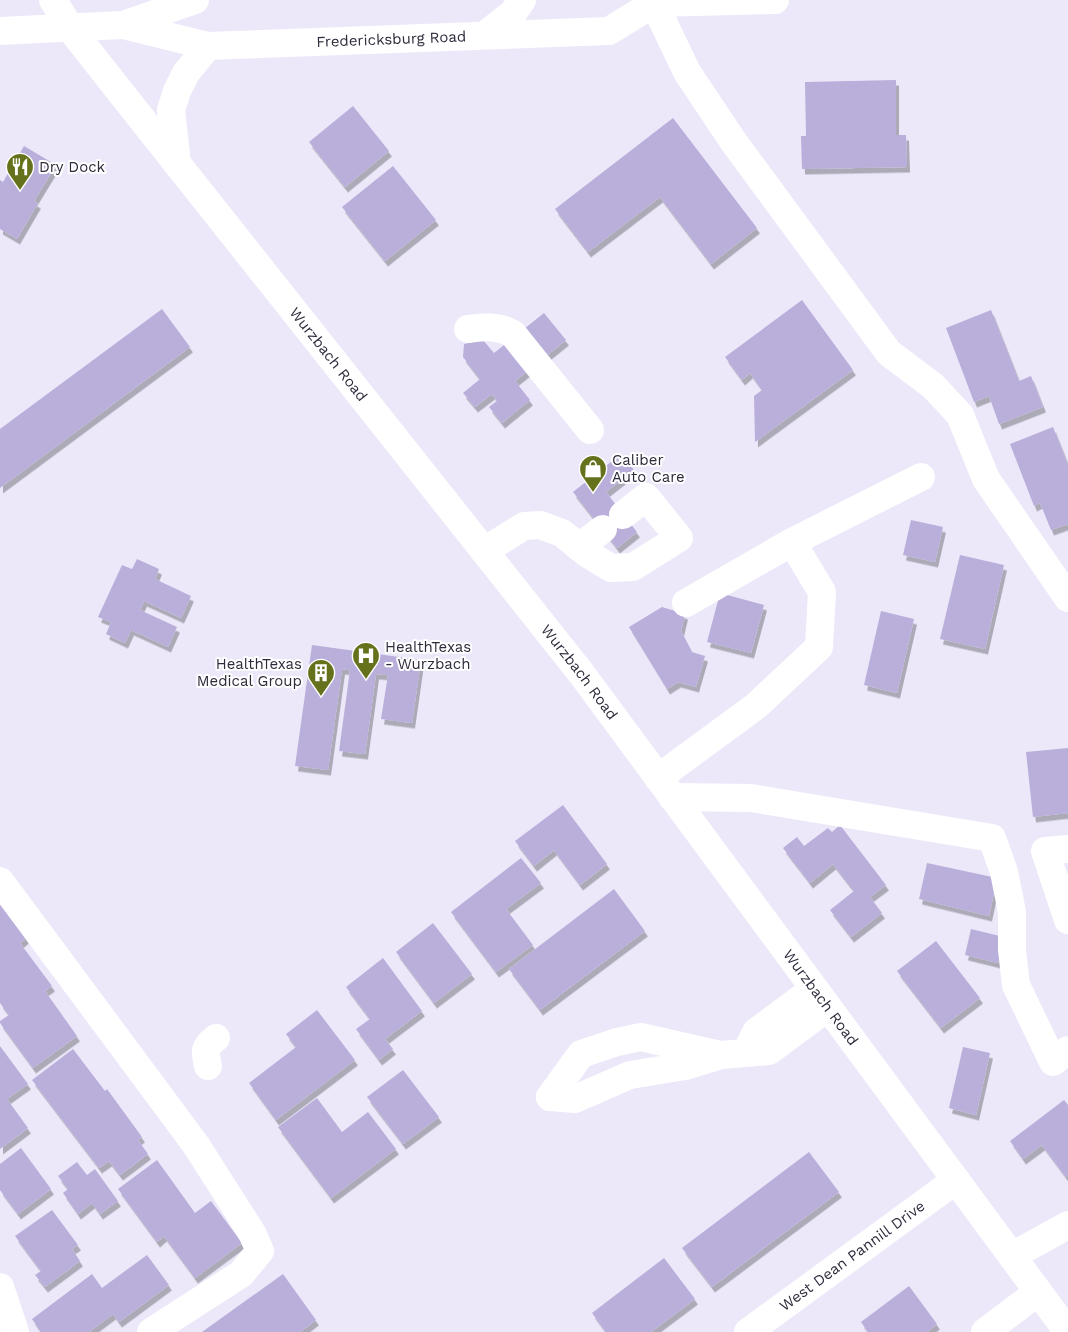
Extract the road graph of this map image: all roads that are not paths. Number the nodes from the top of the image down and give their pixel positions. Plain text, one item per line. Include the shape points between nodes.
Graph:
1 (32, 0) edge
2 (53, 0) edge
3 (194, 0) edge
4 (522, 0) edge
5 (774, 0) edge
6 (651, 1) edge
7 (123, 25) junction
8 (70, 28) junction
9 (0, 31) edge
10 (484, 35) junction
11 (208, 46) junction
12 (177, 164) junction
13 (468, 329) dead end
14 (590, 430) dead end
15 (921, 477) dead end
16 (792, 542) junction
17 (579, 547) junction
18 (484, 551) junction
19 (1058, 563) edge
20 (1068, 598) edge
21 (686, 603) dead end
22 (665, 788) junction
23 (1068, 849) edge
24 (0, 882) edge
25 (1068, 920) edge
26 (820, 998) junction
27 (1068, 1050) edge
28 (581, 1054) junction
29 (733, 1054) junction
30 (591, 1092) junction
31 (956, 1180) junction
32 (1066, 1230) edge
33 (1012, 1256) junction
34 (0, 1286) edge
35 (1038, 1292) junction
36 (15, 1332) edge
37 (151, 1332) edge
38 (748, 1332) edge
39 (985, 1332) edge
40 (1068, 1332) edge

1 - 8 main road, Wurzbach Road
2 - 8 main road, Wurzbach Road
3 - 7 main road, Fredericksburg Road
4 - 10 main road via 512,13
5 - 6 main road
6 - 10 main road, Fredericksburg Road via 609,31
6 - 19 main road via 686,72 732,141 889,354 933,386 960,415 986,479
7 - 8 main road, Fredericksburg Road
7 - 11 main road, Fredericksburg Road
8 - 9 main road, Fredericksburg Road
8 - 12 main road, Wurzbach Road
10 - 11 main road, Fredericksburg Road
11 - 12 main road via 186,73 176,91 171,110
12 - 18 main road, Wurzbach Road
13 - 14 main road via 488,326 513,334
15 - 16 main road
16 - 21 main road
16 - 22 main road via 822,592 819,647
17 - 17 main road via 646,497 679,538 633,567 611,568
17 - 18 main road via 562,534 540,525 524,526
18 - 22 main road, Wurzbach Road via 581,673
19 - 20 main road
22 - 26 main road, Wurzbach Road
22 - 27 main road via 751,798 992,838 1004,872 1012,912 1016,985 1053,1062
23 - 25 main road via 1045,851
24 - 37 main road via 196,1145 260,1250 241,1274
26 - 29 main road via 756,1032
26 - 31 main road, Wurzbach Road
28 - 29 main road via 641,1037
28 - 30 main road
28 - 30 main road via 550,1097 575,1099
29 - 30 main road via 630,1075
31 - 33 main road, Wurzbach Road
31 - 38 main road, West Dean Pannill Drive
32 - 33 main road
33 - 35 main road, Wurzbach Road
34 - 36 main road
35 - 39 main road
35 - 40 main road, Wurzbach Road

